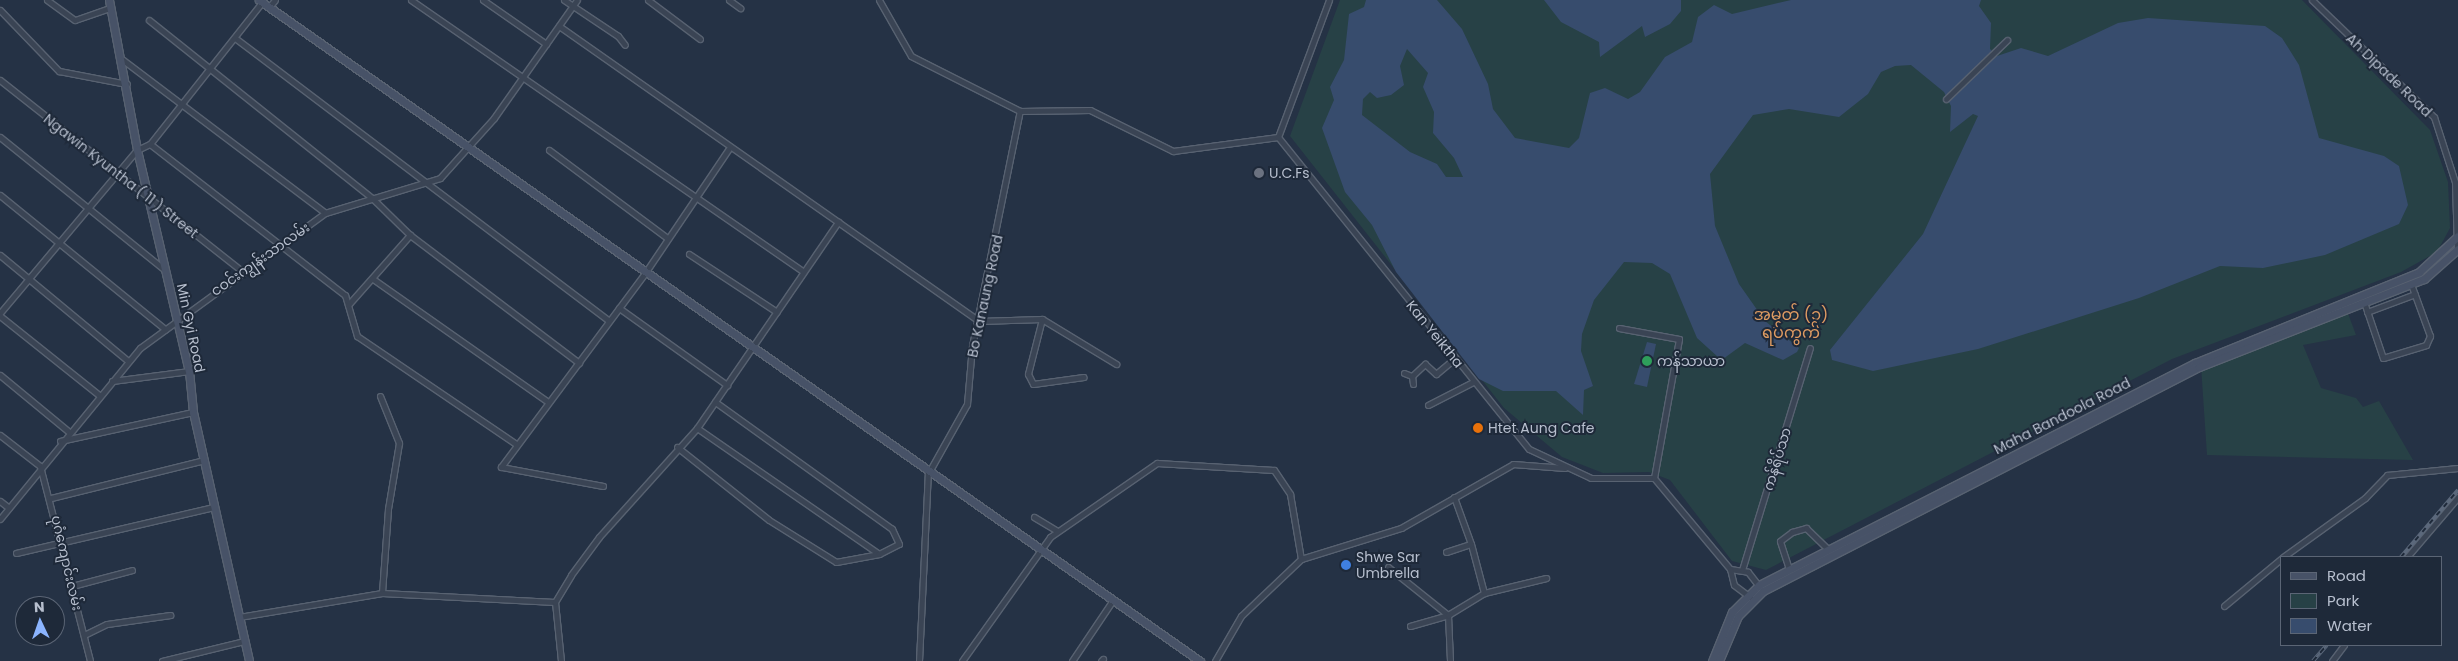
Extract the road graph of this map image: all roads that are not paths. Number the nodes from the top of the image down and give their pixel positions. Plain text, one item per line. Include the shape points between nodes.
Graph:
1 (47, 0) edge
2 (108, 0) edge
3 (274, 0) edge
4 (411, 0) edge
5 (483, 0) edge
6 (564, 0) edge
7 (577, 0) edge
8 (648, 0) edge
9 (729, 0) edge
10 (879, 0) edge
11 (1329, 0) edge
12 (2312, 0) edge
13 (261, 1) edge
14 (418, 2) edge
15 (573, 6) junction
16 (269, 7) junction
17 (110, 8) junction
18 (740, 8) dead end
19 (0, 10) edge
20 (149, 20) dead end
21 (559, 26) junction
22 (235, 38) junction
23 (700, 39) dead end
24 (2007, 40) dead end
25 (546, 44) junction
26 (625, 46) dead end
27 (123, 60) junction
28 (207, 66) junction
29 (524, 77) junction
30 (0, 80) edge
31 (128, 84) junction
32 (1946, 99) dead end
33 (180, 103) junction
34 (1020, 111) junction
35 (0, 136) edge
36 (1278, 137) junction
37 (150, 144) junction
38 (468, 144) junction
39 (730, 147) junction
40 (136, 150) junction
41 (549, 150) dead end
42 (118, 172) junction
43 (428, 182) junction
44 (0, 195) edge
45 (698, 196) junction
46 (372, 198) junction
47 (150, 199) junction
48 (89, 206) junction
49 (325, 212) junction
50 (838, 222) junction
51 (410, 235) junction
52 (2458, 237) edge
53 (667, 238) junction
54 (60, 241) junction
55 (283, 242) junction
56 (2458, 250) edge
57 (689, 254) dead end
58 (0, 255) edge
59 (167, 271) junction
60 (242, 271) junction
61 (803, 271) junction
62 (645, 273) junction
63 (29, 278) junction
64 (373, 279) junction
65 (2411, 284) junction
66 (2415, 294) junction
67 (2364, 302) junction
68 (348, 305) junction
69 (619, 308) junction
70 (777, 312) junction
71 (2367, 312) junction
72 (0, 314) edge
73 (1042, 319) junction
74 (608, 320) junction
75 (175, 321) junction
76 (979, 321) junction
77 (1619, 328) dead end
78 (165, 329) junction
79 (754, 347) junction
80 (1810, 348) dead end
81 (1454, 359) junction
82 (128, 361) junction
83 (579, 363) junction
84 (1116, 364) dead end
85 (189, 371) junction
86 (1404, 373) dead end
87 (0, 375) edge
88 (1412, 376) junction
89 (1084, 377) dead end
90 (111, 381) junction
91 (1473, 382) junction
92 (1413, 384) dead end
93 (727, 385) junction
94 (98, 396) junction
95 (380, 396) dead end
96 (548, 402) junction
97 (715, 402) junction
98 (1428, 405) dead end
99 (193, 412) junction
100 (697, 428) junction
101 (68, 431) junction
102 (0, 435) edge
103 (59, 441) junction
104 (516, 444) junction
105 (676, 447) junction
106 (1540, 456) junction
107 (204, 460) junction
108 (40, 466) junction
109 (1536, 467) junction
110 (1565, 468) junction
111 (2458, 468) edge
112 (929, 473) junction
113 (1654, 478) junction
114 (603, 486) dead end
115 (1454, 497) junction
116 (2458, 497) edge
117 (51, 498) junction
118 (0, 501) edge
119 (214, 507) junction
120 (9, 508) junction
121 (1034, 517) dead end
122 (0, 519) edge
123 (1056, 530) junction
124 (61, 540) junction
125 (1471, 544) junction
126 (1039, 549) junction
127 (1828, 549) junction
128 (1446, 552) dead end
129 (16, 553) dead end
130 (879, 554) junction
131 (2285, 556) edge
132 (2408, 556) edge
133 (1301, 559) junction
134 (2280, 560) edge
135 (1388, 567) dead end
136 (1730, 569) junction
137 (1789, 569) junction
138 (132, 570) dead end
139 (1742, 570) junction
140 (1546, 578) dead end
141 (72, 586) junction
142 (1761, 588) junction
143 (382, 593) junction
144 (1484, 593) junction
145 (1750, 596) junction
146 (1113, 600) junction
147 (555, 602) junction
148 (2224, 606) dead end
149 (170, 615) dead end
150 (1448, 615) junction
151 (239, 617) junction
152 (1410, 626) dead end
153 (84, 635) junction
154 (244, 641) junction
155 (2343, 646) edge
156 (90, 661) edge
157 (162, 661) edge
158 (249, 661) edge
159 (561, 661) edge
160 (919, 661) edge
161 (962, 661) edge
162 (1072, 661) edge
163 (1200, 661) edge
164 (1215, 661) edge
165 (1450, 661) edge
166 (1712, 661) edge
167 (1720, 661) edge
168 (2332, 661) edge

1 - 17 street via 75,20
2 - 17 main road, Min Gyi Road
3 - 16 street
4 - 14 street
5 - 25 street
6 - 15 street
7 - 15 street, ငဝင်းကျွန်းသာလမ်း
8 - 23 street
9 - 18 street
10 - 34 street via 912,56
11 - 36 street
12 - 52 street, Ah Dipade Road via 2434,117 2455,182
13 - 16 main road
13 - 22 street
14 - 29 street
15 - 21 street, ငဝင်းကျွန်းသာလမ်း
15 - 26 street via 618,36
16 - 38 main road
17 - 27 main road, Min Gyi Road
19 - 31 street via 59,71
20 - 28 street
21 - 25 street, ငဝင်းကျွန်းသာလမ်း
21 - 39 street
22 - 28 street
22 - 43 street
24 - 32 street
25 - 29 street, ငဝင်းကျွန်းသာလမ်း
27 - 31 main road, Min Gyi Road
27 - 33 street
28 - 33 street
28 - 46 street
29 - 38 street, ငဝင်းကျွန်းသာလမ်း
29 - 45 street
30 - 42 street, Ngawin Kyuntha ( 11 ) Street
31 - 40 main road, Min Gyi Road
33 - 37 street
33 - 49 street
34 - 36 street via 1090,110 1173,151
34 - 76 street, Bo Kanaung Road
35 - 48 street
36 - 81 street, Kan Yeiktha
37 - 40 street
37 - 55 street
38 - 43 street, ငဝင်းကျွန်းသာလမ်း via 440,178
38 - 62 main road
39 - 45 street
39 - 50 street
40 - 42 street
40 - 47 main road, Min Gyi Road
41 - 53 street
42 - 47 street, Ngawin Kyuntha ( 11 ) Street
42 - 48 street
43 - 46 street, ငဝင်းကျွန်းသာလမ်း
43 - 74 street
44 - 54 street
45 - 53 street
45 - 61 street
46 - 49 street, ငဝင်းကျွန်းသာလမ်း
46 - 51 street
47 - 59 main road, Min Gyi Road
47 - 60 street, Ngawin Kyuntha ( 11 ) Street
48 - 54 street
48 - 59 street
49 - 55 street, ငဝင်းကျွန်းသာလမ်း
50 - 61 street
50 - 76 street
51 - 64 street
51 - 83 street
52 - 56 street, Ah Dipade Road
52 - 127 main road, Maha Bandoola Road via 2419,272 2217,352
53 - 62 street
54 - 63 street
54 - 78 street
55 - 60 street, ငဝင်းကျွန်းသာလမ်း
55 - 68 street via 345,295
56 - 65 main road, Maha Bandoola Road via 2431,275
57 - 70 street
58 - 63 street
59 - 75 main road, Min Gyi Road
60 - 75 street, ငဝင်းကျွန်းသာလမ်း
61 - 70 street
62 - 69 street
62 - 79 main road
63 - 72 street
63 - 82 street
64 - 68 street
64 - 96 street
65 - 66 street
65 - 67 main road, Maha Bandoola Road
66 - 71 street
66 - 71 street via 2430,336 2426,345 2383,358
67 - 71 street
67 - 142 main road, Maha Bandoola Road via 2200,368
68 - 104 street via 358,336
69 - 74 street
69 - 93 street
70 - 79 street
72 - 94 street
73 - 76 street
73 - 84 street
73 - 89 street via 1028,374 1033,384
74 - 83 street
75 - 78 street, ငဝင်းကျွန်းသာလမ်း
75 - 85 main road, Min Gyi Road
76 - 112 street, Bo Kanaung Road via 967,404
77 - 113 street via 1679,339
78 - 82 street, ငဝင်းကျွန်းသာလမ်း
79 - 93 street
79 - 112 main road
80 - 139 street, ကန်ရိပ်သာ
81 - 88 street via 1436,374 1425,364
81 - 91 street, Kan Yeiktha
82 - 90 street, ငဝင်းကျွန်းသာလမ်း
83 - 96 street
85 - 90 street
85 - 99 main road, Min Gyi Road
86 - 88 street
87 - 101 street
88 - 92 street
90 - 94 street, ငဝင်းကျွန်းသာလမ်း
91 - 98 street
91 - 106 street, Kan Yeiktha via 1505,423
93 - 97 street
94 - 101 street, ငဝင်းကျွန်းသာလမ်း
95 - 143 street via 399,443 388,509
96 - 104 street
97 - 100 street
97 - 130 street via 892,529 899,544
99 - 103 street
99 - 107 main road, Min Gyi Road
100 - 105 street
100 - 130 street
101 - 103 street, ငဝင်းကျွန်းသာလမ်း
102 - 108 street
103 - 108 street, ငဝင်းကျွန်းသာလမ်း
104 - 114 street via 501,467
105 - 130 street via 769,520 836,562
105 - 147 street via 586,552
106 - 109 street
106 - 110 street, Kan Yeiktha
107 - 117 street
107 - 119 main road, Min Gyi Road
108 - 117 street, ပုဂံကျောင်းလမ်း
108 - 120 street, ငဝင်းကျွန်းသာလမ်း
109 - 110 street
109 - 115 street via 1513,464
110 - 113 street, Kan Yeiktha via 1591,478
111 - 131 street via 2387,475 2365,498
112 - 126 main road
112 - 160 street, Bo Kanaung Road
113 - 136 street
115 - 125 street
115 - 133 street via 1401,528
116 - 132 street
117 - 124 street, ပုဂံကျောင်းလမ်း
118 - 120 street
119 - 124 street
119 - 151 main road, Min Gyi Road
120 - 122 street, ငဝင်းကျွန်းသာလမ်း
121 - 123 street
123 - 126 street
123 - 133 street via 1074,524 1157,463 1207,469 1263,466 1274,470 1290,494
124 - 129 street
124 - 141 street, ပုဂံကျောင်းလမ်း
125 - 128 street
125 - 144 street
126 - 146 main road
126 - 161 street
127 - 137 main road, Maha Bandoola Road
127 - 137 street via 1806,528 1792,532 1780,541
133 - 164 street via 1241,616
134 - 148 street
135 - 150 street
136 - 139 street
136 - 145 street via 1734,585
137 - 142 main road, Maha Bandoola Road
138 - 141 street
139 - 142 street
140 - 144 street
141 - 153 street, ပုဂံကျောင်းလမ်း
142 - 145 main road, Maha Bandoola Road
143 - 147 street
143 - 151 street
144 - 150 street
145 - 166 main road, Maha Bandoola Road via 1732,612
145 - 167 main road, Maha Bandoola Road via 1738,616
146 - 162 street
146 - 163 main road
147 - 159 street
149 - 153 street via 108,624
150 - 152 street
150 - 165 street
151 - 154 main road, Min Gyi Road
153 - 156 street, ပုဂံကျောင်းလမ်း
154 - 157 street
154 - 158 main road, Min Gyi Road
155 - 168 street

